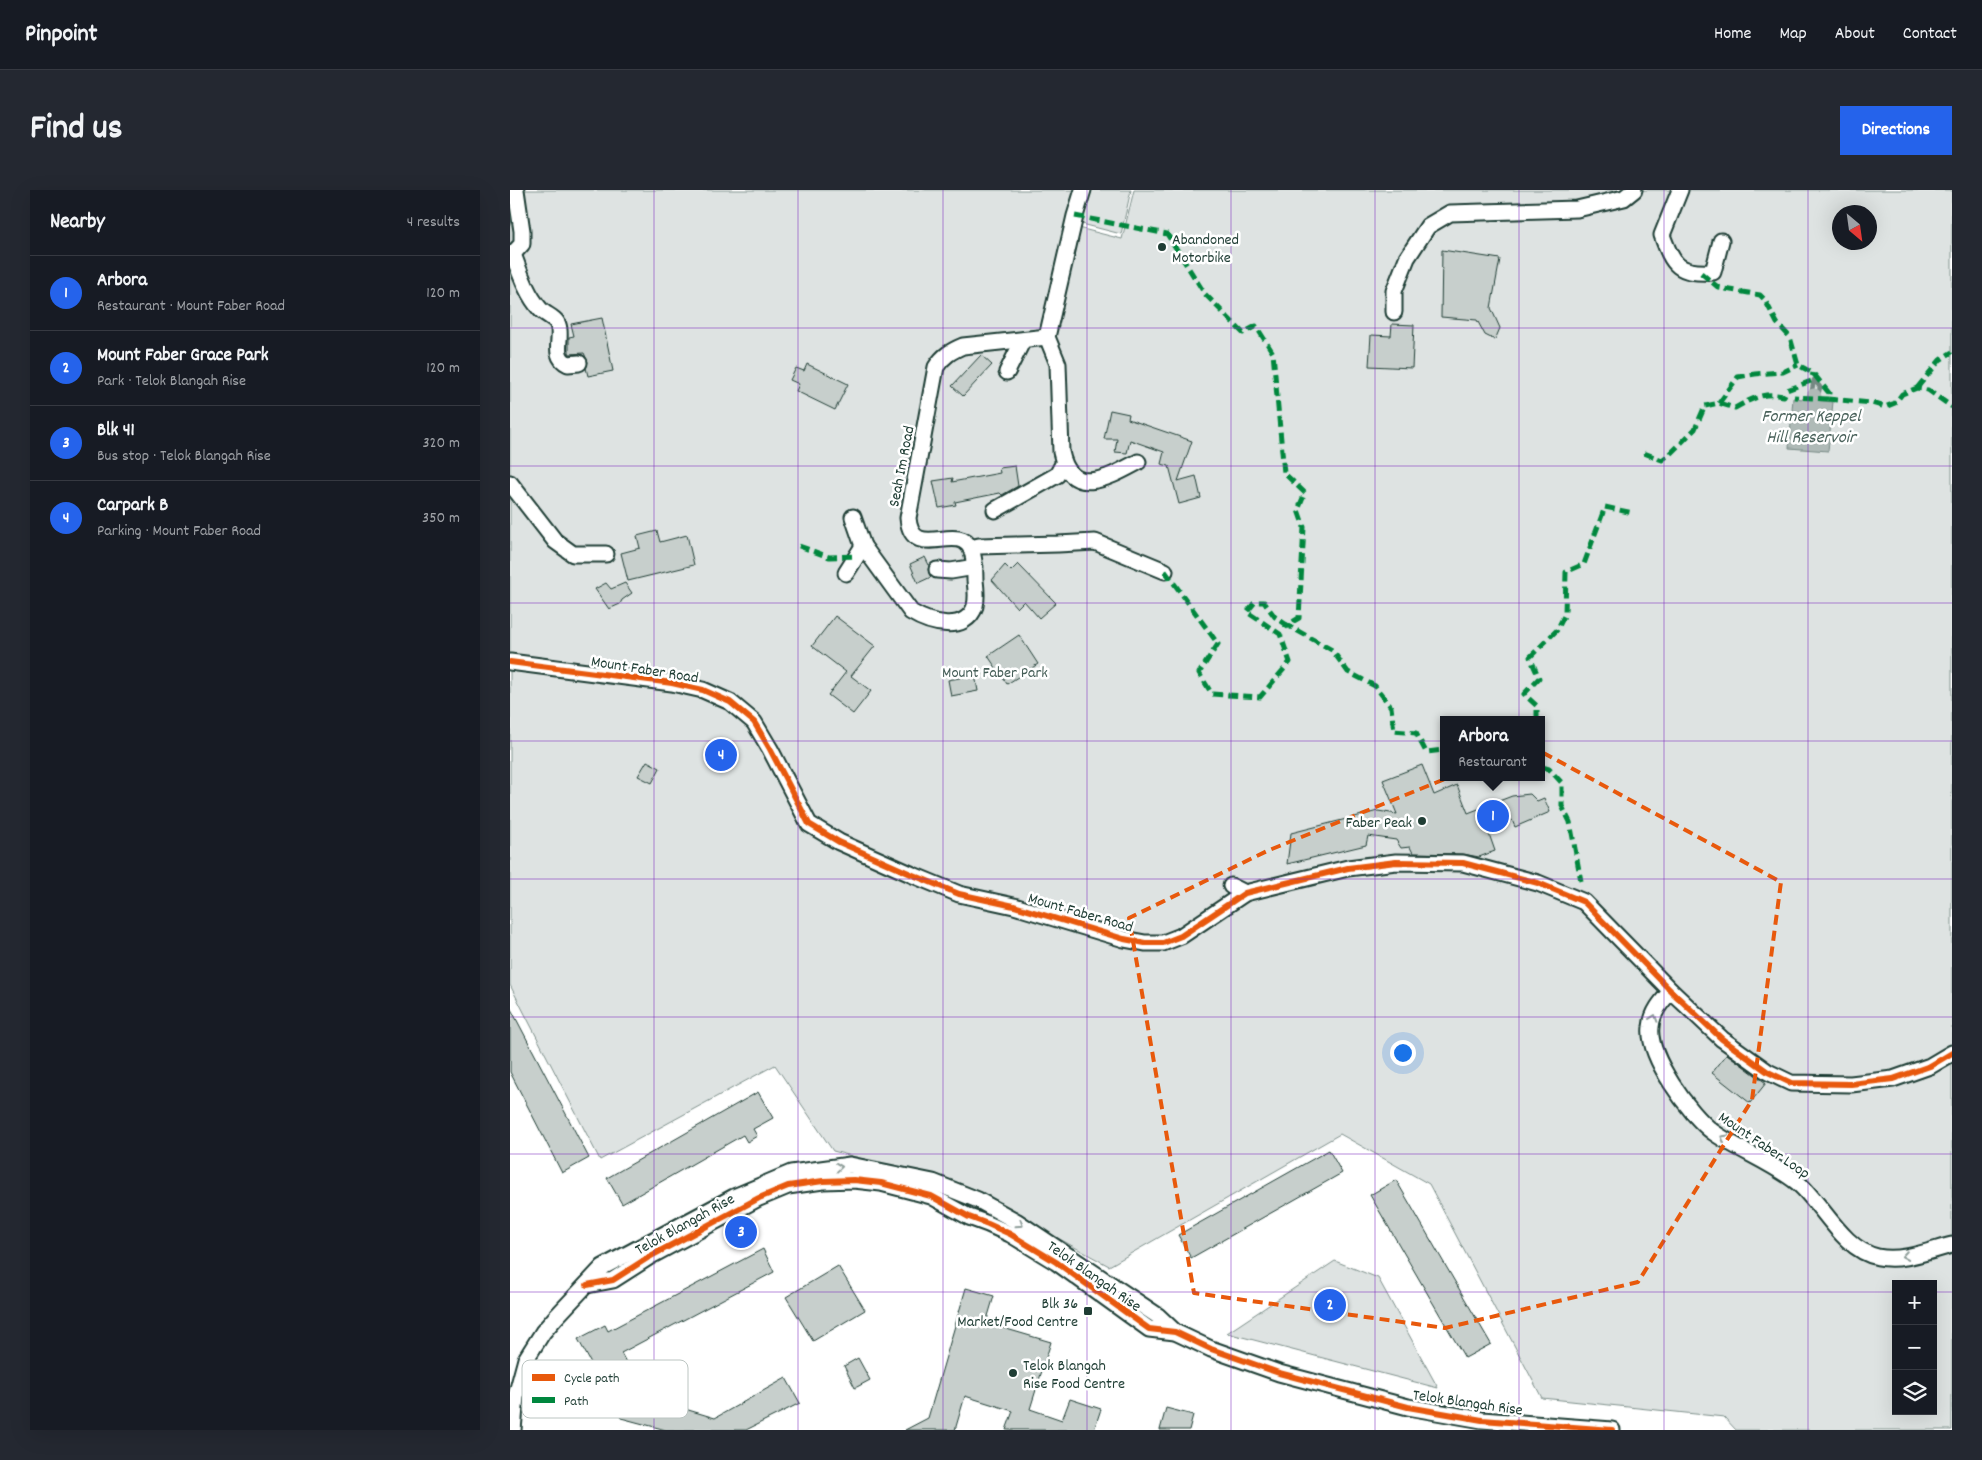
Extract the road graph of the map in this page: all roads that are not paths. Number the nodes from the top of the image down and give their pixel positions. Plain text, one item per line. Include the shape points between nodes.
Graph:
1 (516, 190) edge
2 (1083, 190) edge
3 (1680, 190) edge
4 (1629, 194) edge
5 (1721, 241) dead end
6 (511, 256) edge
7 (1394, 312) dead end
8 (1047, 337) junction
9 (1023, 340) junction
10 (579, 362) dead end
11 (1006, 372) dead end
12 (1138, 462) dead end
13 (1063, 464) junction
14 (510, 483) edge
15 (995, 510) dead end
16 (853, 517) dead end
17 (863, 546) junction
18 (971, 548) junction
19 (606, 554) dead end
20 (975, 567) junction
21 (937, 570) dead end
22 (1165, 571) dead end
23 (846, 573) dead end
24 (510, 662) edge
25 (1231, 886) dead end
26 (1245, 893) junction
27 (1672, 991) junction
28 (1952, 1054) edge
29 (978, 1200) junction
30 (969, 1217) junction
31 (1952, 1245) edge
32 (587, 1285) junction
33 (1175, 1332) junction
34 (526, 1360) edge
35 (522, 1374) edge
36 (513, 1430) edge
37 (1612, 1430) edge

1 - 6 street via 522,244
2 - 8 street
3 - 5 street via 1662,235 1671,260 1688,272 1713,272
4 - 7 street via 1577,209 1450,213 1428,226 1407,258 1394,291
6 - 10 street via 540,309 558,325 561,359 568,364
8 - 9 street, Seah Im Road
8 - 13 street via 1058,364
9 - 11 street
9 - 18 street, Seah Im Road via 963,346 951,351 936,367 908,524 915,536 921,539 953,538
12 - 13 street via 1102,480 1090,481 1077,478
13 - 15 street via 1057,475
14 - 19 street via 555,541 573,554
16 - 17 street
17 - 20 street via 912,612 936,623 957,623 970,615 976,601
17 - 23 street
18 - 20 street
18 - 22 street via 1095,542
20 - 21 street
24 - 26 street, Mount Faber Road via 672,683 703,690 730,702 754,722 809,824 840,842 959,894 1014,906 1124,939 1163,943 1181,936
25 - 26 street
26 - 27 street, Mount Faber Road via 1348,868 1396,862 1463,863 1485,868 1538,883 1584,902
27 - 28 street via 1722,1039 1768,1072 1791,1083 1852,1084 1893,1078 1930,1066
31 -> 27 street, Mount Faber Loop via 1902,1258 1877,1257 1854,1247 1798,1184 1713,1132 1693,1114 1654,1050 1650,1027 1657,1007
29 - 30 street
32 -> 29 street, Telok Blangah Rise via 603,1267 734,1197 791,1173 850,1165 933,1182
29 -> 33 street, Telok Blangah Rise via 1016,1221 1158,1316
30 - 32 street, Telok Blangah Rise via 930,1196 881,1183 838,1180 797,1185 759,1198 613,1280
30 - 33 street, Telok Blangah Rise via 1003,1230 1049,1258 1149,1329
32 - 34 street, Telok Blangah Rise via 543,1332
33 - 37 street, Telok Blangah Rise via 1211,1349 1279,1373 1408,1407 1482,1420
35 - 36 street, Telok Blangah Rise

